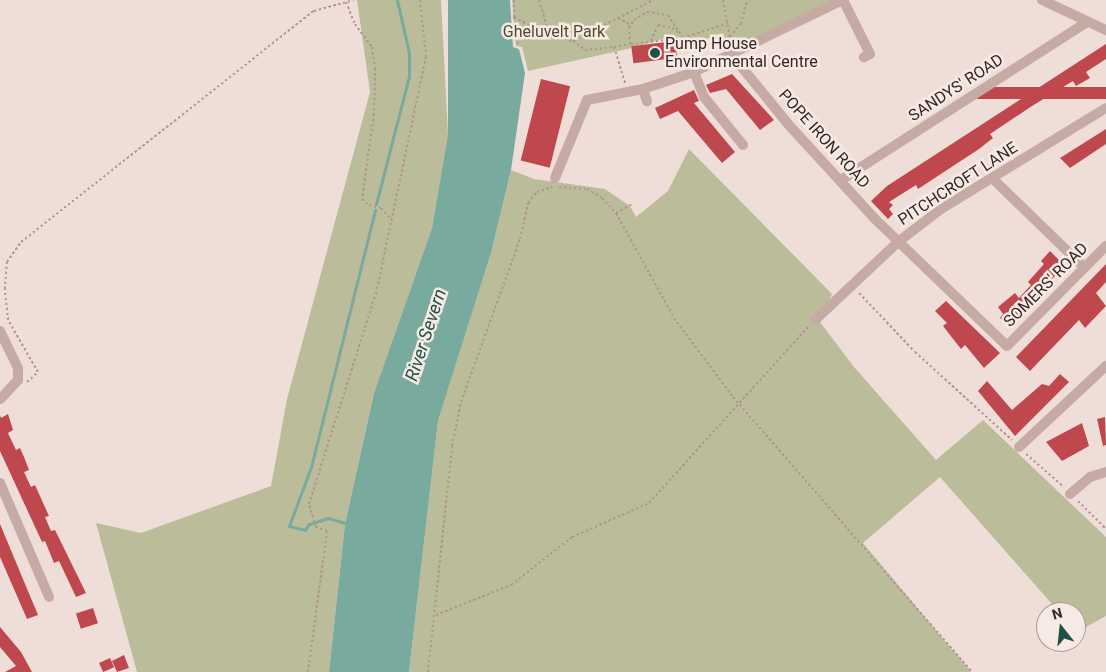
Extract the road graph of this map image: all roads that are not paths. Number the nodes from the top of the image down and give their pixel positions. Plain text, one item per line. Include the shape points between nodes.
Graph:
1 (842, 0) edge
2 (1042, 0) edge
3 (1088, 22) junction
4 (1106, 30) edge
5 (731, 54) junction
6 (864, 57) dead end
7 (694, 72) junction
8 (643, 89) junction
9 (647, 101) dead end
10 (1106, 108) edge
11 (743, 145) dead end
12 (555, 178) dead end
13 (992, 178) junction
14 (841, 180) junction
15 (898, 242) junction
16 (1106, 246) edge
17 (1084, 268) junction
18 (815, 320) road end
19 (0, 331) edge
20 (1006, 346) joint
21 (1106, 366) edge
22 (0, 399) edge
23 (1019, 447) road end
24 (1106, 472) edge
25 (0, 483) edge
26 (1070, 494) road end
27 (49, 597) dead end

1 - 5 street
1 - 6 street via 870,54
2 - 3 street
3 - 4 street
3 - 14 street, SANDYS' ROAD
5 - 7 street
5 - 14 street, POPE IRON ROAD via 788,124
7 - 8 street
7 - 11 street via 704,97
8 - 9 street
8 - 12 street via 587,100
10 - 13 street, PITCHCROFT LANE
13 - 15 street, PITCHCROFT LANE
13 - 17 street
14 - 15 street, POPE IRON ROAD
15 - 18 street, PITCHCROFT LANE
15 - 20 street, POPE IRON ROAD
16 - 17 street, SOMERS' ROAD
17 - 20 street, SOMERS' ROAD
19 - 22 street via 18,368 16,389
21 - 23 street
24 - 26 street via 1090,477
25 - 27 street

